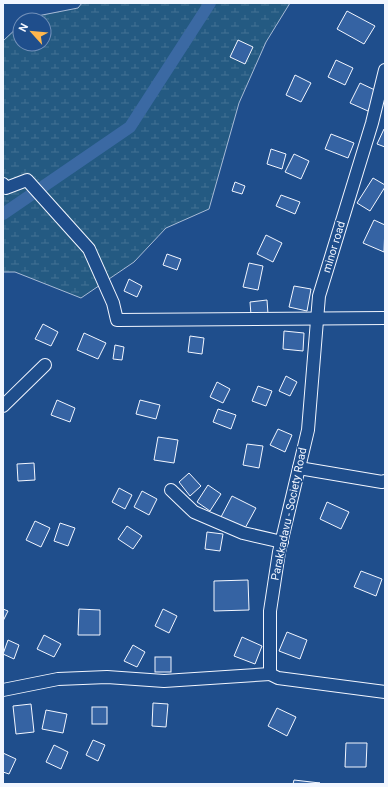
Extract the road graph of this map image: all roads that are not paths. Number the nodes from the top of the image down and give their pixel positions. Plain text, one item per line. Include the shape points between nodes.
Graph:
1 (385, 70) edge
2 (3, 184) edge
3 (385, 318) edge
4 (317, 320) junction
5 (45, 365) dead end
6 (3, 406) edge
7 (308, 430) joint
8 (299, 468) junction
9 (385, 481) edge
10 (171, 490) dead end
11 (282, 542) junction
12 (270, 674) junction
13 (3, 690) edge
14 (385, 692) edge

1 - 4 street, minor road via 372,123 319,296
2 - 4 street via 6,188 34,188 89,249 113,303 117,320
3 - 4 street
4 - 7 street, minor road
5 - 6 street
7 - 8 street, Parakkadavu - Society Road
8 - 9 street
8 - 11 street, Parakkadavu - Society Road
10 - 11 street via 194,512 242,533
11 - 12 street, Parakkadavu - Society Road via 270,611
12 - 13 street via 164,681 107,677 58,679
12 - 14 street via 278,678

